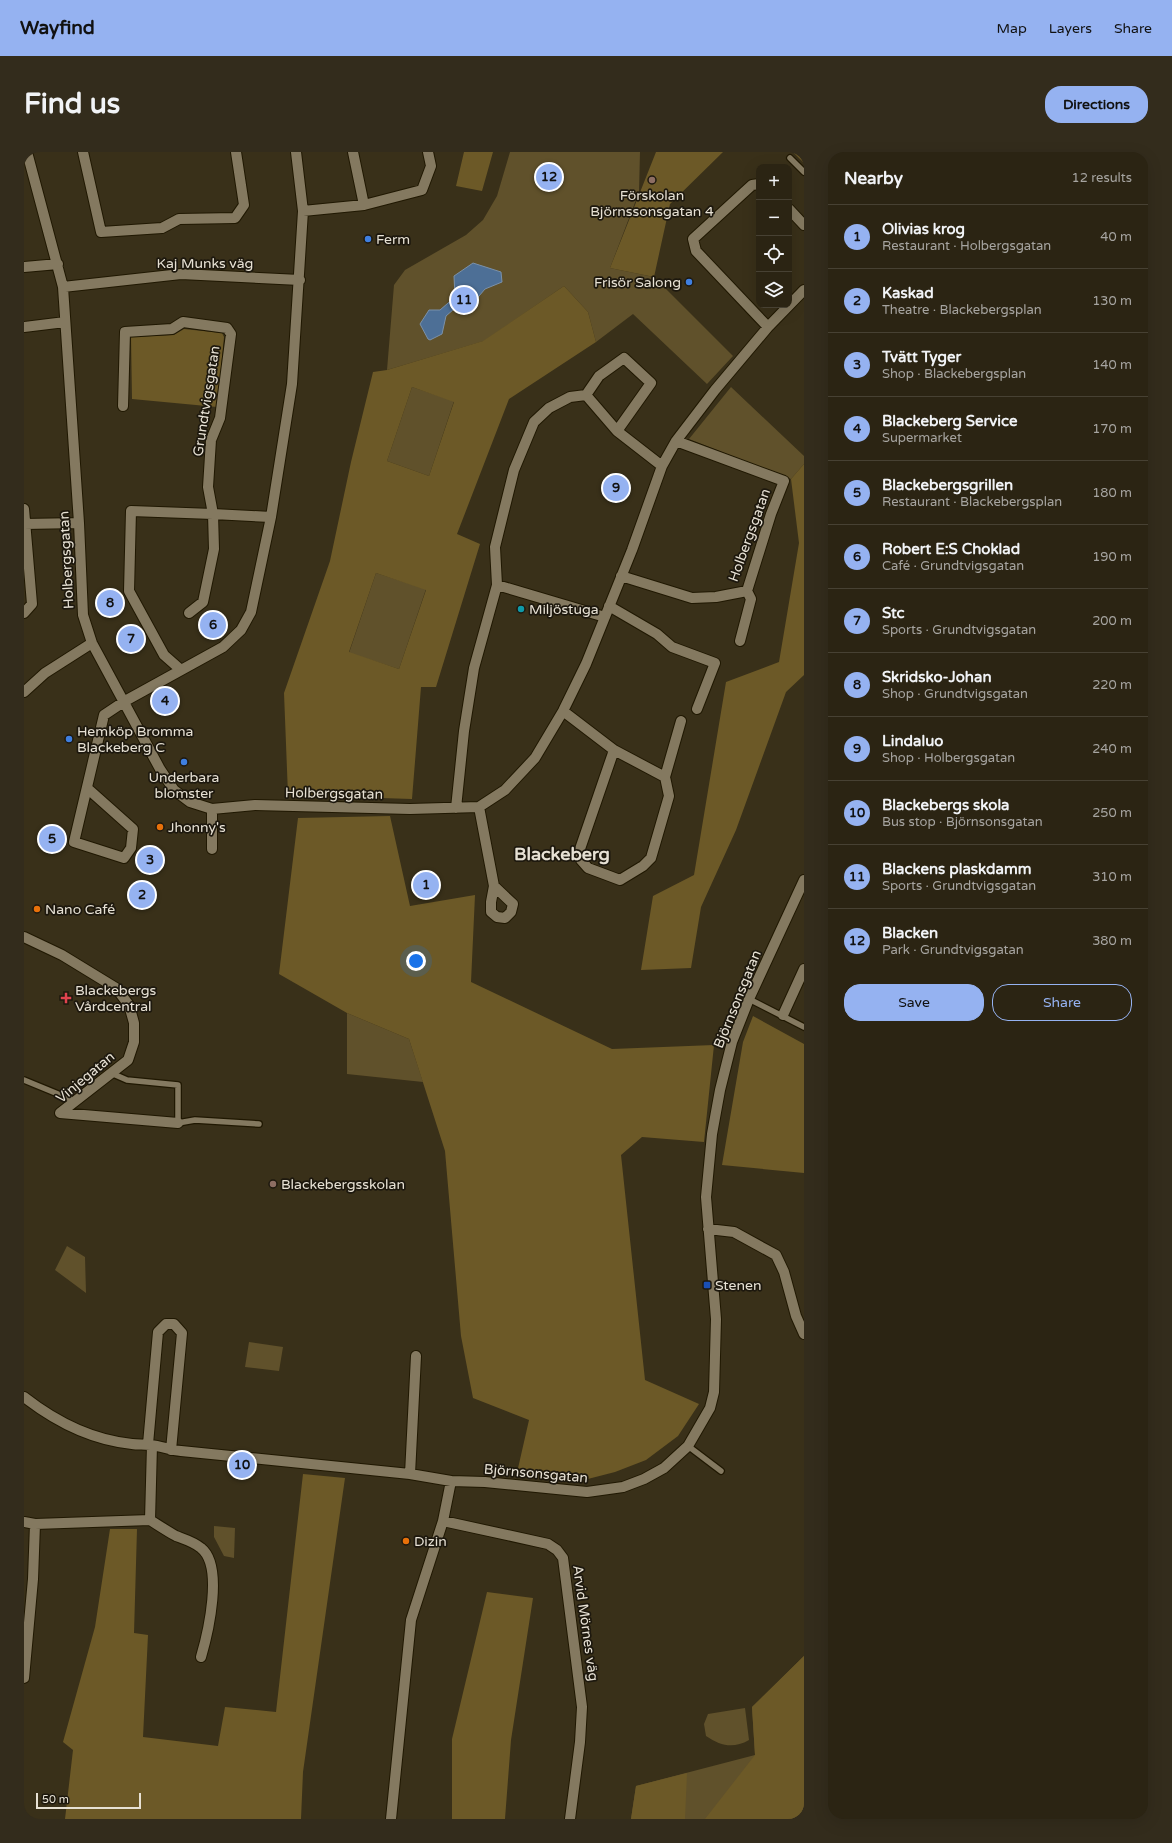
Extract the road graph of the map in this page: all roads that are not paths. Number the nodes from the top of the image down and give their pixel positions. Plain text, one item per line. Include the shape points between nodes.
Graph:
1 (27, 152) edge
2 (83, 152) edge
3 (236, 152) edge
4 (296, 152) edge
5 (353, 152) edge
6 (428, 152) edge
7 (790, 158) dead end
8 (804, 172) edge
9 (756, 184) edge
10 (364, 205) junction
11 (303, 211) junction
12 (792, 212) edge
13 (804, 225) edge
14 (58, 264) junction
15 (24, 267) edge
16 (300, 280) junction
17 (63, 288) junction
18 (804, 290) edge
19 (65, 322) junction
20 (24, 327) edge
21 (768, 327) junction
22 (586, 395) junction
23 (123, 406) dead end
24 (617, 431) junction
25 (676, 441) junction
26 (662, 466) junction
27 (24, 509) edge
28 (213, 514) junction
29 (271, 517) junction
30 (79, 523) junction
31 (25, 524) edge
32 (621, 576) junction
33 (497, 585) junction
34 (747, 591) junction
35 (609, 606) junction
36 (24, 613) edge
37 (189, 613) dead end
38 (605, 617) junction
39 (740, 641) dead end
40 (92, 643) junction
41 (180, 670) junction
42 (24, 692) edge
43 (125, 701) junction
44 (697, 709) dead end
45 (563, 711) junction
46 (681, 721) dead end
47 (614, 750) junction
48 (665, 777) junction
49 (87, 788) junction
50 (479, 807) junction
51 (456, 808) junction
52 (212, 809) junction
53 (212, 849) dead end
54 (804, 880) edge
55 (494, 886) dead end
56 (24, 936) edge
57 (804, 969) edge
58 (749, 999) junction
59 (784, 1015) junction
60 (804, 1027) edge
61 (112, 1073) junction
62 (24, 1080) edge
63 (76, 1101) junction
64 (178, 1123) junction
65 (259, 1124) dead end
66 (708, 1229) junction
67 (804, 1334) edge
68 (416, 1356) dead end
69 (24, 1397) edge
70 (150, 1445) junction
71 (688, 1446) junction
72 (171, 1450) junction
73 (721, 1471) dead end
74 (410, 1474) junction
75 (450, 1482) junction
76 (150, 1520) junction
77 (443, 1521) junction
78 (24, 1522) edge
79 (35, 1524) junction
80 (202, 1657) dead end
81 (24, 1678) edge
82 (391, 1819) edge
83 (570, 1819) edge

1 - 14 street, Holbergsgatan
2 - 3 street via 101,232 162,228 179,219 235,218 244,205
4 - 11 street
5 - 10 street
6 - 10 street via 431,166 422,190
7 - 8 lane
9 - 21 street via 752,185 693,239 696,251
10 - 11 street
11 - 16 street
12 - 13 street
14 - 15 street
14 - 17 street, Holbergsgatan
16 - 17 street, Kaj Munks väg via 181,274
16 - 29 street via 292,384
17 - 19 street, Holbergsgatan
18 - 21 street
19 - 20 street
19 - 30 street, Holbergsgatan
21 - 25 street
22 - 24 street
22 - 24 street via 600,376 624,358 651,383
22 - 33 street via 570,397 549,408 534,422 514,470 495,548
23 - 28 street, Grundtvigsgatan via 125,332 172,329 183,322 227,328 231,334 220,418 211,440 208,487
24 - 26 street
25 - 26 street
25 - 34 street, Holbergsgatan via 784,481
26 - 32 street
27 - 31 street
28 - 29 street
28 - 37 street, Grundtvigsgatan via 214,549 203,602
28 - 41 street via 132,511 129,591 164,655
29 - 41 street via 251,612 241,630 224,647
30 - 31 street
30 - 40 street, Holbergsgatan via 83,615
31 - 36 street via 32,604
32 - 34 street, Holbergsgatan via 692,598 716,597
32 - 35 street
33 - 38 street
33 - 51 street via 474,668
34 - 39 street via 751,599
35 - 38 street
35 - 44 street via 657,634 672,647 715,663
38 - 45 street
40 - 42 street via 45,673
40 - 43 street, Holbergsgatan
41 - 43 street
43 - 49 street via 104,715
43 - 52 street, Holbergsgatan via 160,769 174,790 190,802
45 - 47 street
45 - 50 street via 535,758 505,790
46 - 48 street
47 - 48 street
47 - 48 street via 580,848 581,860 588,868 620,880 651,858 669,796
49 - 49 street via 74,842 124,858 131,848 133,829
50 - 51 street, Holbergsgatan
50 - 55 street
51 - 52 street, Holbergsgatan via 255,805
52 - 53 street
54 - 58 street, Björnsonsgatan
56 - 61 street, Vinjegatan via 62,955 116,988 129,1005 134,1023 134,1042 128,1060
57 - 59 street
58 - 59 lane
58 - 66 street, Björnsonsgatan via 732,1042 712,1134 706,1197
59 - 60 lane
61 - 63 street, Vinjegatan
61 - 64 lane via 127,1080 178,1085
62 - 63 lane
63 - 64 street, Vinjegatan via 60,1113
64 - 65 lane via 195,1120
66 - 67 street via 734,1232 776,1255
66 - 71 street, Björnsonsgatan via 716,1319 714,1392 710,1408
68 - 74 street
69 - 70 street, Björnsonsgatan via 46,1415 76,1430 105,1439
70 - 72 street, Björnsonsgatan
70 - 72 street via 158,1332 166,1324 174,1324 182,1333
70 - 76 street
71 - 73 lane
71 - 75 street, Björnsonsgatan via 664,1468 623,1487 587,1492 485,1482
72 - 74 street, Björnsonsgatan
74 - 75 street, Björnsonsgatan
75 - 77 street
76 - 79 street
76 - 80 street via 202,1548 209,1562 213,1600
77 - 82 street via 411,1620
77 - 83 street, Arvid Mörnes väg via 548,1544 563,1558 582,1707
78 - 79 street
79 - 81 street

